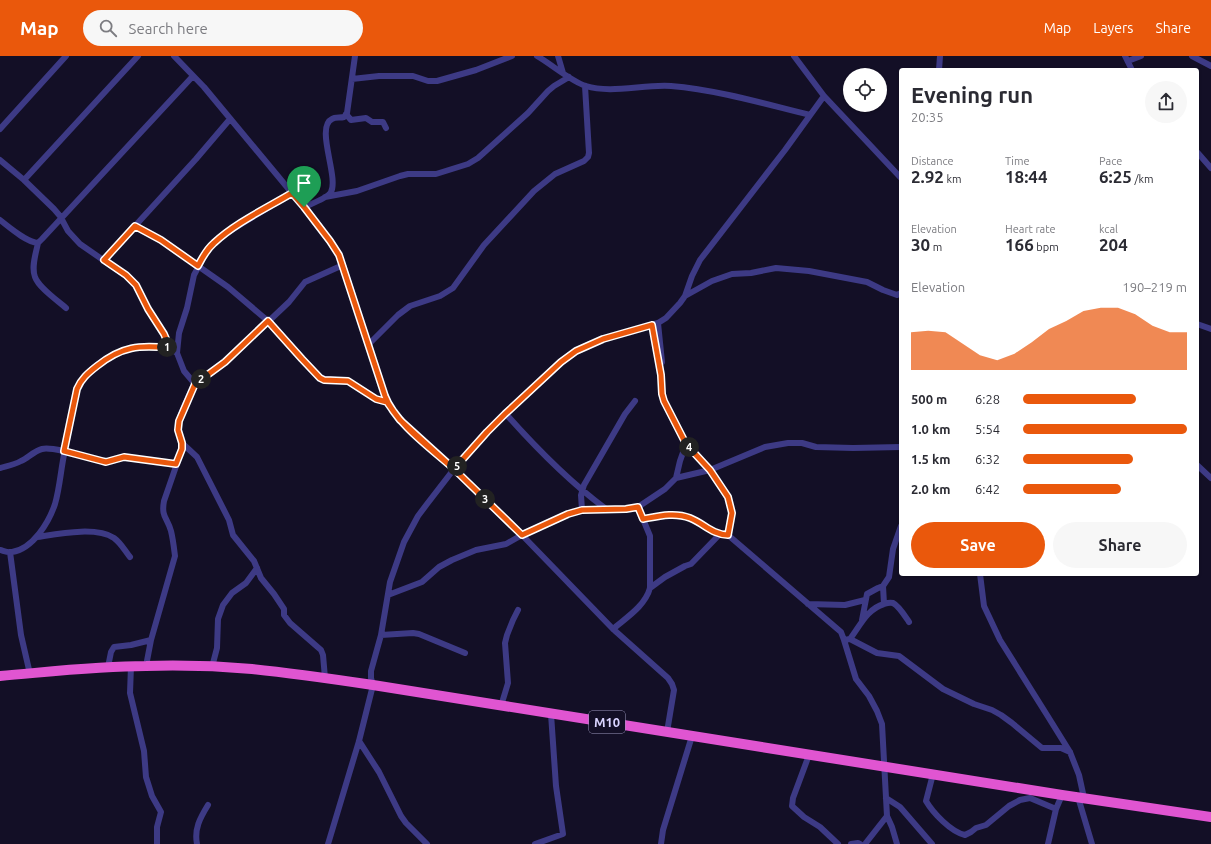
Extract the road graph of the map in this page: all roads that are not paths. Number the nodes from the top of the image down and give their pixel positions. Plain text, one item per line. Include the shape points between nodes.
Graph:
1 (66, 56) edge
2 (138, 56) edge
3 (174, 56) edge
4 (355, 56) edge
5 (512, 56) edge
6 (538, 56) edge
7 (558, 56) edge
8 (794, 56) edge
9 (940, 56) edge
10 (1141, 56) edge
11 (1192, 56) edge
12 (1127, 58) edge
13 (1211, 66) edge
14 (939, 68) edge
15 (1131, 68) edge
16 (563, 73) junction
17 (193, 76) junction
18 (569, 77) junction
19 (352, 79) junction
20 (585, 86) junction
21 (824, 96) junction
22 (346, 114) junction
23 (810, 115) junction
24 (230, 119) junction
25 (0, 128) edge
26 (386, 128) dead end
27 (1199, 154) edge
28 (0, 160) edge
29 (1211, 168) edge
30 (899, 176) edge
31 (24, 180) junction
32 (292, 193) junction
33 (326, 197) junction
34 (304, 207) junction
35 (61, 219) junction
36 (0, 220) edge
37 (135, 226) junction
38 (38, 243) junction
39 (104, 260) junction
40 (343, 265) junction
41 (198, 266) junction
42 (899, 294) edge
43 (685, 296) junction
44 (66, 308) dead end
45 (268, 321) junction
46 (655, 324) junction
47 (1199, 325) edge
48 (1211, 329) edge
49 (368, 345) junction
50 (170, 348) junction
51 (177, 353) junction
52 (195, 384) junction
53 (635, 401) dead end
54 (387, 402) junction
55 (505, 414) junction
56 (182, 443) junction
57 (686, 444) junction
58 (899, 447) edge
59 (64, 451) junction
60 (176, 464) junction
61 (1199, 466) edge
62 (0, 468) edge
63 (454, 469) junction
64 (710, 470) junction
65 (676, 478) junction
66 (1211, 478) edge
67 (582, 490) junction
68 (638, 507) junction
69 (582, 510) junction
70 (606, 510) junction
71 (643, 519) junction
72 (899, 533) edge
73 (719, 534) junction
74 (522, 535) junction
75 (728, 535) junction
76 (37, 537) junction
77 (0, 550) edge
78 (10, 552) junction
79 (130, 557) dead end
80 (257, 568) junction
81 (980, 576) edge
82 (882, 586) junction
83 (650, 588) junction
84 (388, 595) junction
85 (865, 600) junction
86 (808, 604) junction
87 (884, 604) junction
88 (518, 610) dead end
89 (862, 620) junction
90 (909, 622) dead end
91 (613, 629) junction
92 (381, 635) junction
93 (847, 639) junction
94 (151, 640) junction
95 (464, 653) dead end
96 (131, 666) junction
97 (146, 666) junction
98 (108, 667) junction
99 (212, 667) junction
100 (30, 674) junction
101 (0, 676) edge
102 (325, 678) junction
103 (373, 685) junction
104 (501, 706) junction
105 (552, 714) junction
106 (667, 732) junction
107 (692, 736) junction
108 (360, 741) junction
109 (1070, 752) junction
110 (809, 755) junction
111 (883, 766) junction
112 (933, 774) junction
113 (1062, 795) junction
114 (886, 798) junction
115 (1081, 798) junction
116 (208, 805) dead end
117 (1056, 809) junction
118 (887, 816) junction
119 (1211, 817) edge
120 (157, 844) edge
121 (197, 844) edge
122 (328, 844) edge
123 (427, 844) edge
124 (535, 844) edge
125 (661, 844) edge
126 (838, 844) edge
127 (851, 844) edge
128 (860, 844) edge
129 (865, 844) edge
130 (897, 844) edge
131 (932, 844) edge
132 (1048, 844) edge
133 (1092, 844) edge

1 - 25 street
2 - 31 street
3 - 17 street
4 - 19 street
5 - 19 street via 437,81 413,76
6 - 16 street
7 - 16 street
8 - 21 street
9 - 14 street
10 - 12 street
11 - 13 street
12 - 15 street
16 - 18 street
17 - 24 street
17 - 35 street
18 - 20 street
18 - 33 street via 548,90 528,113 468,164 436,174 408,174 357,191
19 - 22 street
20 - 23 street via 605,89 652,86 688,88
20 - 49 street via 589,145 587,159 555,174 534,192 484,245 453,288 405,309
21 - 23 street
21 - 30 street
22 - 26 street via 351,120 366,118 372,122 383,122
22 - 33 street via 344,117 331,119 326,128 332,183 331,192
23 - 43 street via 700,260
24 - 32 street
24 - 37 street
27 - 29 street
28 - 31 street
31 - 35 street
32 - 34 street
32 - 41 street via 213,243
33 - 34 street
34 - 40 street via 330,241
35 - 38 street
35 - 39 street via 75,239
36 - 38 street via 27,240
37 - 39 street
37 - 41 street via 161,240
38 - 44 street via 34,265 35,278 42,288
39 - 50 street via 136,285
40 - 45 street via 305,282 290,302
40 - 49 street
41 - 45 street via 228,287
41 - 51 street via 179,333
42 - 43 street via 867,282 809,271 776,268 732,274 712,281
43 - 46 street via 666,318
45 - 52 street via 225,362
45 - 54 street via 320,378 348,381 376,399
46 - 55 street via 603,339 576,351
46 - 57 street via 664,401
47 - 48 street
49 - 54 street
50 - 51 street
50 - 59 street via 148,346 121,351 104,360 84,377 77,389
51 - 52 street via 184,371
52 - 56 street via 179,421 178,430
53 - 67 street
54 - 63 street via 400,420
55 - 63 street
55 - 67 street via 548,460
56 - 60 street
56 - 80 street via 197,457 229,520 233,535
57 - 64 street
57 - 65 street
58 - 64 street via 816,447 788,442 765,447
59 - 60 street via 106,462 124,457
59 - 62 street via 43,448 21,461
59 - 76 street via 55,504
60 - 94 street via 163,508 163,515 171,531 175,556
61 - 66 street
63 - 74 street
63 - 84 street via 411,528 397,561
64 - 65 street
64 - 75 street via 728,497 732,513
65 - 68 street
67 - 69 street
67 - 70 street
68 - 70 street
68 - 71 street
69 - 70 street
69 - 74 street
71 - 73 street via 664,514 681,516 690,518
71 - 83 street via 650,536
72 - 82 street via 889,577
73 - 75 street
73 - 83 street via 692,564 665,577
74 - 84 street via 506,544 476,550 452,560 439,567 422,582
74 - 91 street
75 - 86 street
76 - 78 street via 21,550
76 - 79 street via 75,532 104,534 119,543
77 - 78 street
78 - 100 street via 21,635
80 - 99 street via 246,583 223,605 218,619 217,648
80 - 102 street via 263,581 282,605 284,615 290,623 321,650
81 - 109 street via 984,606 1000,640
82 - 85 street via 868,593
82 - 87 street
83 - 91 street via 644,601
84 - 92 street
85 - 86 street via 845,605
85 - 89 street
86 - 93 street
87 - 89 street via 872,609
87 - 90 street via 894,604
88 - 104 street via 505,643 508,683
89 - 93 street via 859,628
91 - 106 street via 672,684 674,694
92 - 95 street via 419,634
92 - 103 street via 371,671
93 - 109 street via 877,653 899,656 943,689 1001,715 1042,748 1061,748
93 - 111 street via 856,679 869,696 879,716
94 - 97 street
94 - 98 street via 114,647
96 - 97 highway, M10
96 - 98 highway, M10
96 - 120 street via 130,693 144,751 146,777 161,812 157,827
97 - 99 highway, M10
98 - 100 highway, M10
99 - 102 highway, M10
100 - 101 highway, M10
102 - 103 highway, M10
103 - 104 highway, M10
103 - 108 street
104 - 105 highway, M10
105 - 106 highway, M10
105 - 124 street via 563,834
106 - 107 highway, M10
107 - 110 highway, M10
107 - 125 street
108 - 122 street
108 - 123 street via 380,772 401,816
109 - 115 street via 1079,775
110 - 111 highway, M10
110 - 126 street via 792,806
111 - 112 highway, M10
111 - 114 street
112 - 113 highway, M10
112 - 117 street via 926,801 949,828 965,836 986,825 1020,800 1030,798
113 - 115 highway, M10
113 - 117 street
114 - 118 street
114 - 131 street via 900,807
115 - 119 highway, M10
115 - 133 street
116 - 121 street via 199,821 196,832
117 - 132 street
118 - 129 street
118 - 130 street
127 - 128 street

